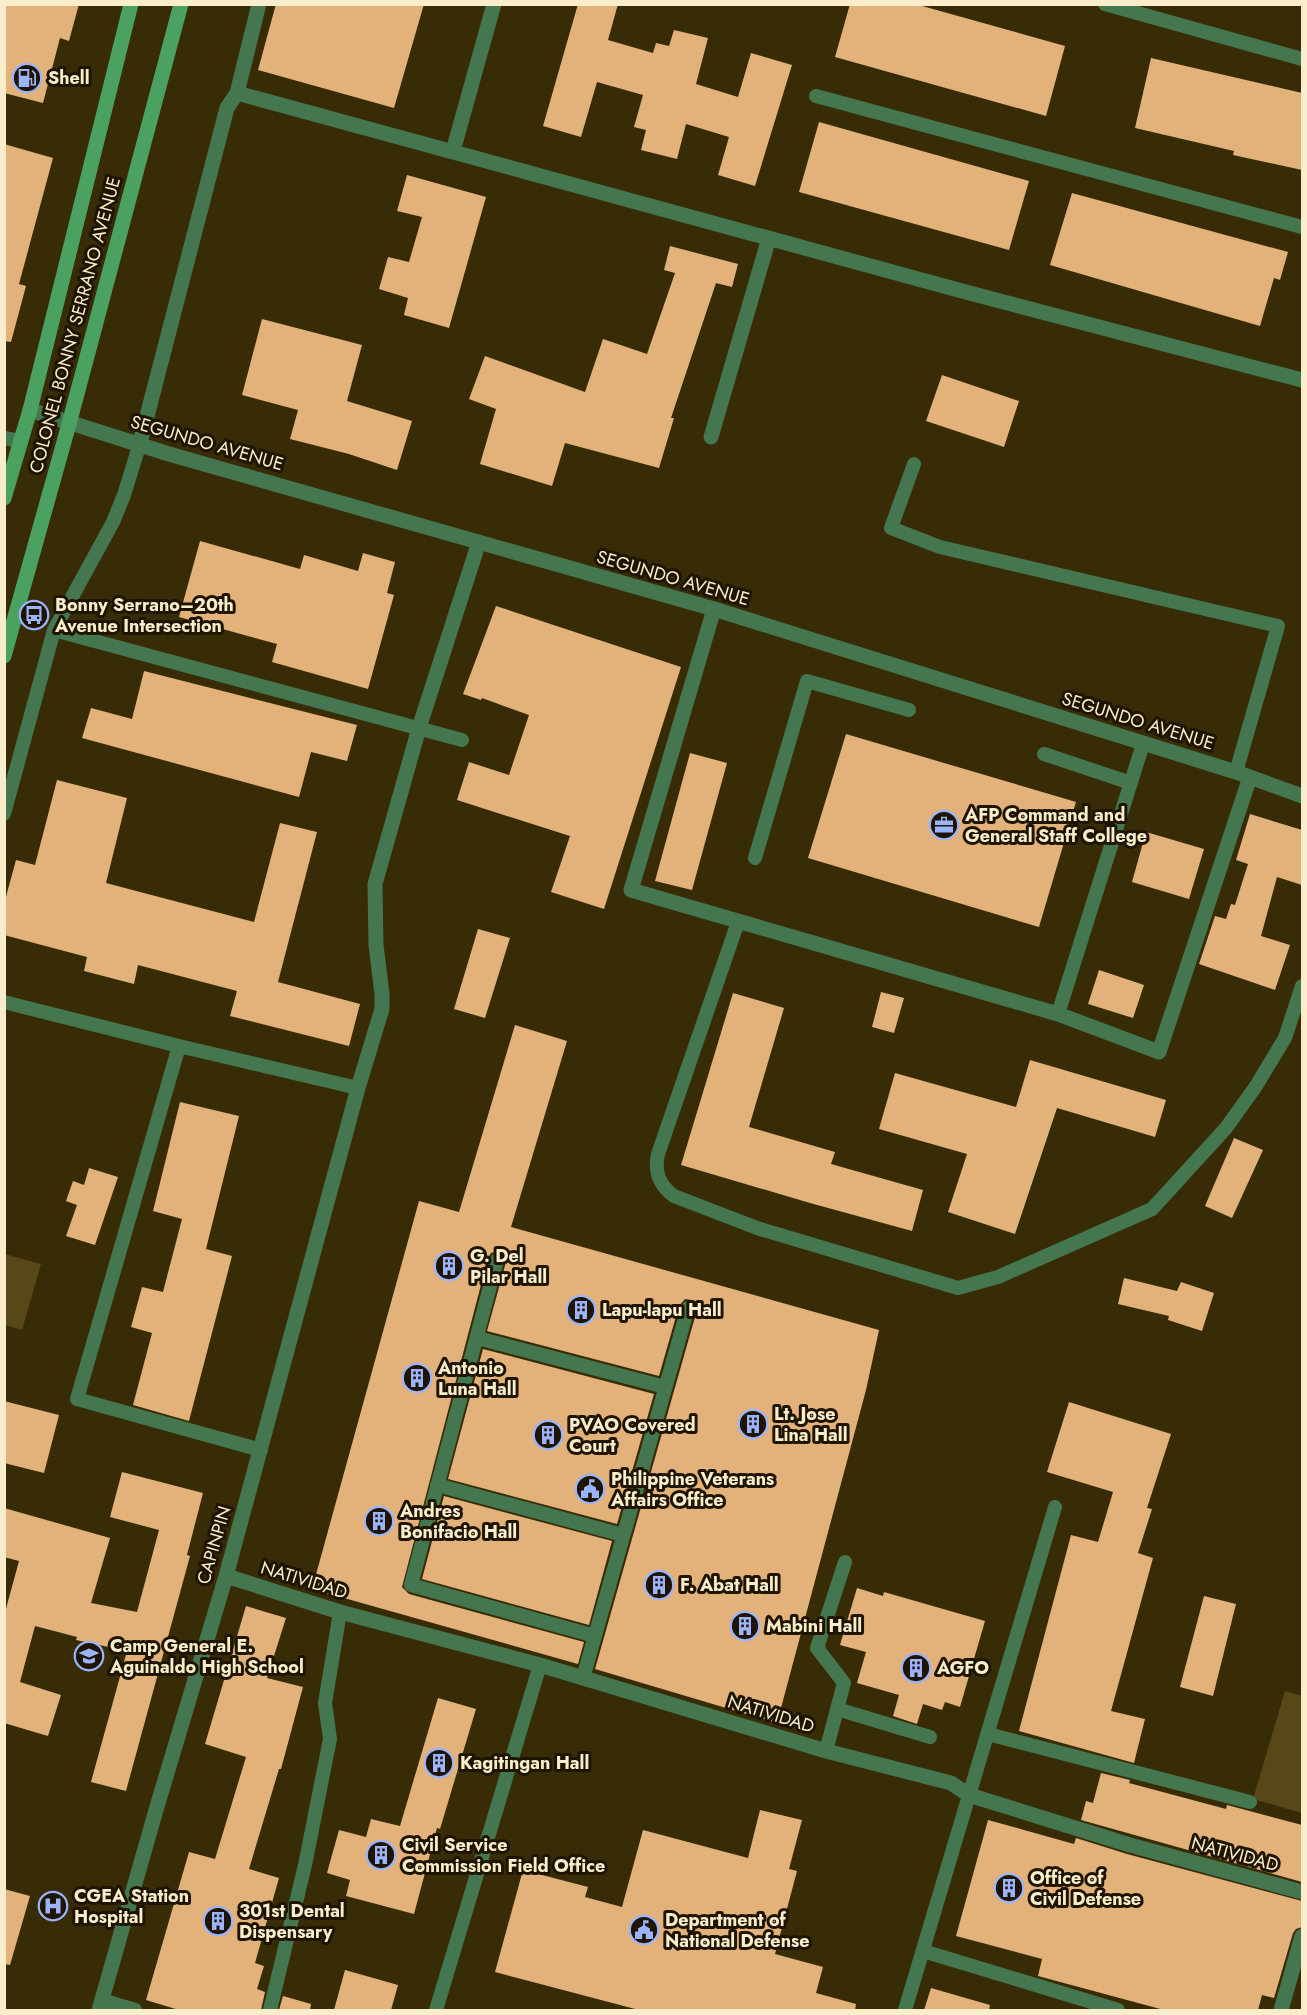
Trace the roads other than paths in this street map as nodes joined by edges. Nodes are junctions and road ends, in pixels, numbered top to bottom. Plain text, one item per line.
1 (131, 4) edge
2 (181, 4) edge
3 (259, 4) edge
4 (494, 4) edge
5 (1105, 4) edge
6 (1302, 59) edge
7 (237, 93) junction
8 (816, 96) dead end
9 (453, 151) junction
10 (1302, 227) edge
11 (769, 238) junction
12 (1302, 380) edge
13 (30, 410) junction
14 (69, 424) junction
15 (711, 437) dead end
16 (4, 438) edge
17 (20, 441) junction
18 (140, 444) junction
19 (915, 464) dead end
20 (4, 498) edge
21 (479, 542) junction
22 (714, 609) junction
23 (54, 630) junction
24 (4, 656) edge
25 (909, 710) dead end
26 (418, 728) junction
27 (462, 740) dead end
28 (1143, 744) junction
29 (1044, 754) dead end
30 (1243, 774) junction
31 (1131, 783) junction
32 (1302, 796) edge
33 (4, 814) edge
34 (755, 858) dead end
35 (738, 922) junction
36 (1302, 986) edge
37 (4, 1002) edge
38 (1058, 1014) junction
39 (179, 1046) junction
40 (358, 1088) junction
41 (497, 1260) dead end
42 (688, 1308) dead end
43 (477, 1338) junction
44 (665, 1387) junction
45 (261, 1450) junction
46 (437, 1485) junction
47 (1055, 1507) dead end
48 (623, 1536) junction
49 (845, 1562) dead end
50 (226, 1576) junction
51 (340, 1612) junction
52 (595, 1636) junction
53 (540, 1665) junction
54 (583, 1678) junction
55 (837, 1709) junction
56 (988, 1734) junction
57 (930, 1737) dead end
58 (826, 1751) junction
59 (969, 1796) junction
60 (1250, 1802) dead end
61 (1302, 1892) edge
62 (1302, 1936) edge
63 (923, 1951) junction
64 (100, 2005) edge
65 (135, 2010) edge
66 (270, 2010) edge
67 (436, 2010) edge
68 (905, 2010) edge
69 (1118, 2010) edge
70 (1281, 2010) edge

1 - 13 main road, COLONEL BONNY SERRANO AVENUE
2 - 14 main road, COLONEL BONNY SERRANO AVENUE
3 - 7 street
4 - 9 street
5 - 6 lane
7 - 9 street
7 - 18 street
8 - 10 lane
9 - 11 street
11 - 12 street
11 - 15 street
13 - 14 street, SEGUNDO AVENUE
13 - 17 main road, COLONEL BONNY SERRANO AVENUE
14 - 18 street, SEGUNDO AVENUE
14 - 24 main road, COLONEL BONNY SERRANO AVENUE
16 - 17 lane
17 - 20 main road, COLONEL BONNY SERRANO AVENUE
18 - 21 street, SEGUNDO AVENUE
18 - 23 lane
19 - 30 lane
21 - 22 street, SEGUNDO AVENUE
21 - 26 street, CAPINPIN
22 - 28 street, SEGUNDO AVENUE
22 - 35 street
23 - 26 lane
23 - 33 lane
25 - 34 lane
26 - 27 lane
26 - 40 street, CAPINPIN
28 - 30 street, SEGUNDO AVENUE
28 - 31 lane
29 - 31 lane
30 - 32 street, SEGUNDO AVENUE
30 - 38 street
31 - 38 lane
35 - 36 lane
35 - 38 street
37 - 39 lane
39 - 40 lane
39 - 45 lane
40 - 45 street, CAPINPIN
41 - 43 lane
42 - 44 lane
43 - 44 lane
43 - 46 lane
44 - 48 lane
45 - 50 street, CAPINPIN
46 - 48 lane
46 - 52 lane
47 - 56 lane
48 - 52 lane
49 - 55 lane
50 - 51 street, NATIVIDAD
50 - 64 street, CAPINPIN
51 - 53 street, NATIVIDAD
51 - 66 lane
52 - 54 lane
53 - 54 street, NATIVIDAD
53 - 67 lane
54 - 58 street, NATIVIDAD
55 - 57 lane
55 - 58 lane
56 - 59 lane
56 - 60 lane
58 - 59 street, NATIVIDAD
59 - 61 street, NATIVIDAD
59 - 63 lane
62 - 70 street
63 - 68 lane
63 - 69 lane
64 - 65 lane

